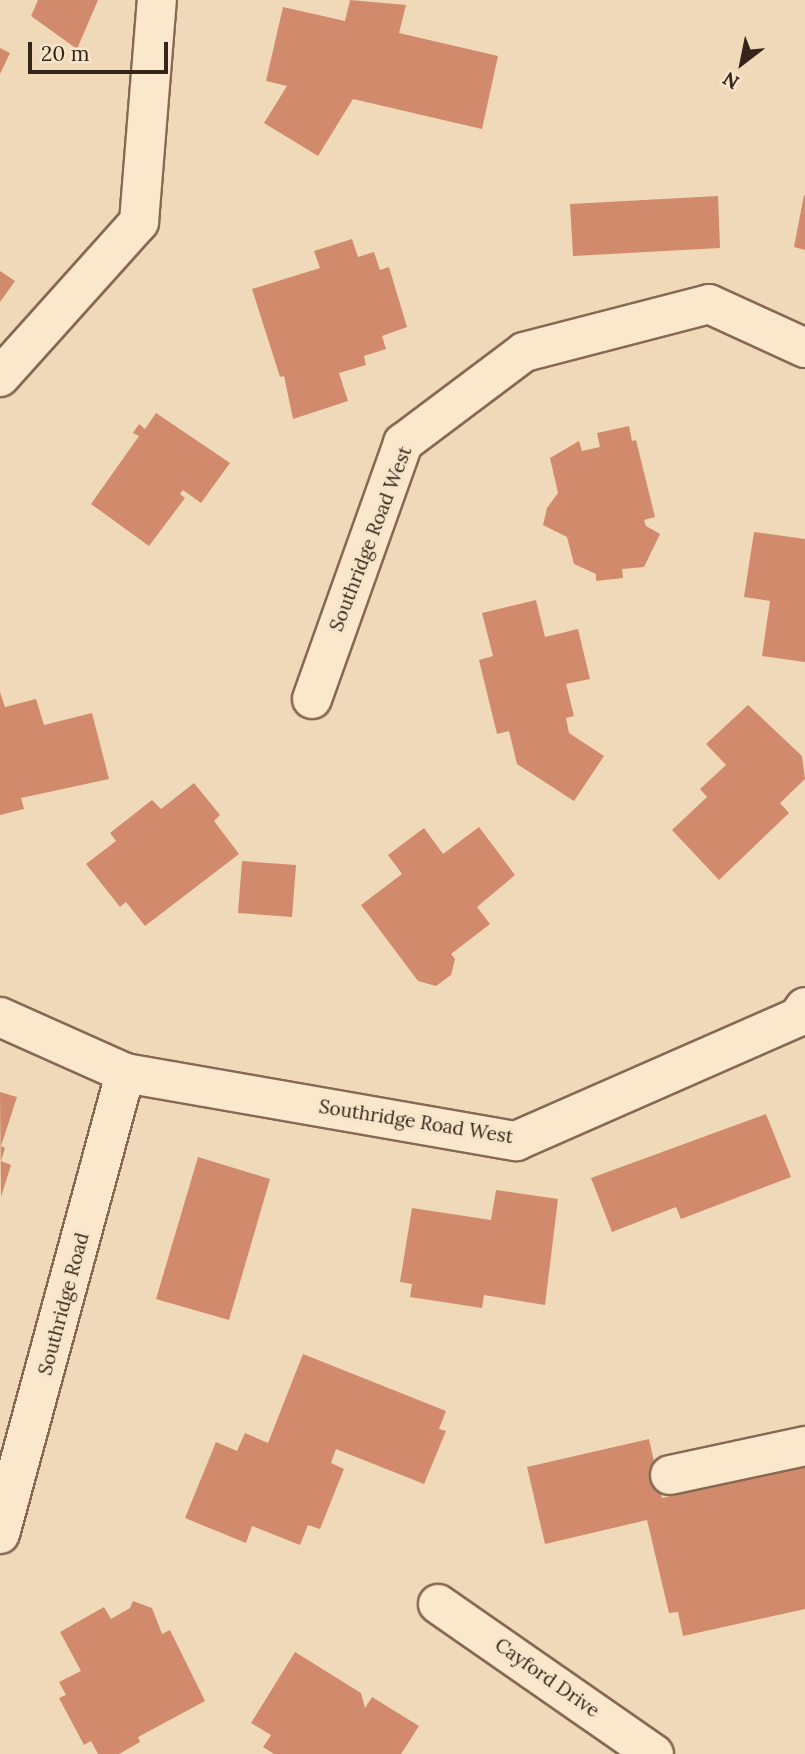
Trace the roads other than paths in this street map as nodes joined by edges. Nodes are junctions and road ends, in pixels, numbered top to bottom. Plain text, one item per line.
1 (158, 0) edge
2 (805, 348) edge
3 (0, 377) edge
4 (312, 699) dead end
5 (805, 1007) edge
6 (0, 1017) edge
7 (125, 1073) junction
8 (805, 1446) edge
9 (9, 1472) edge
10 (670, 1475) dead end
11 (0, 1534) edge
12 (438, 1604) dead end
13 (654, 1754) edge

1 - 3 street
2 - 4 street, Southridge Road West
5 - 7 street, Southridge Road West
6 - 7 street, Southridge Road West
7 - 9 street, Southridge Road
8 - 10 street
9 - 11 street, Southridge Road
12 - 13 street, Cayford Drive

